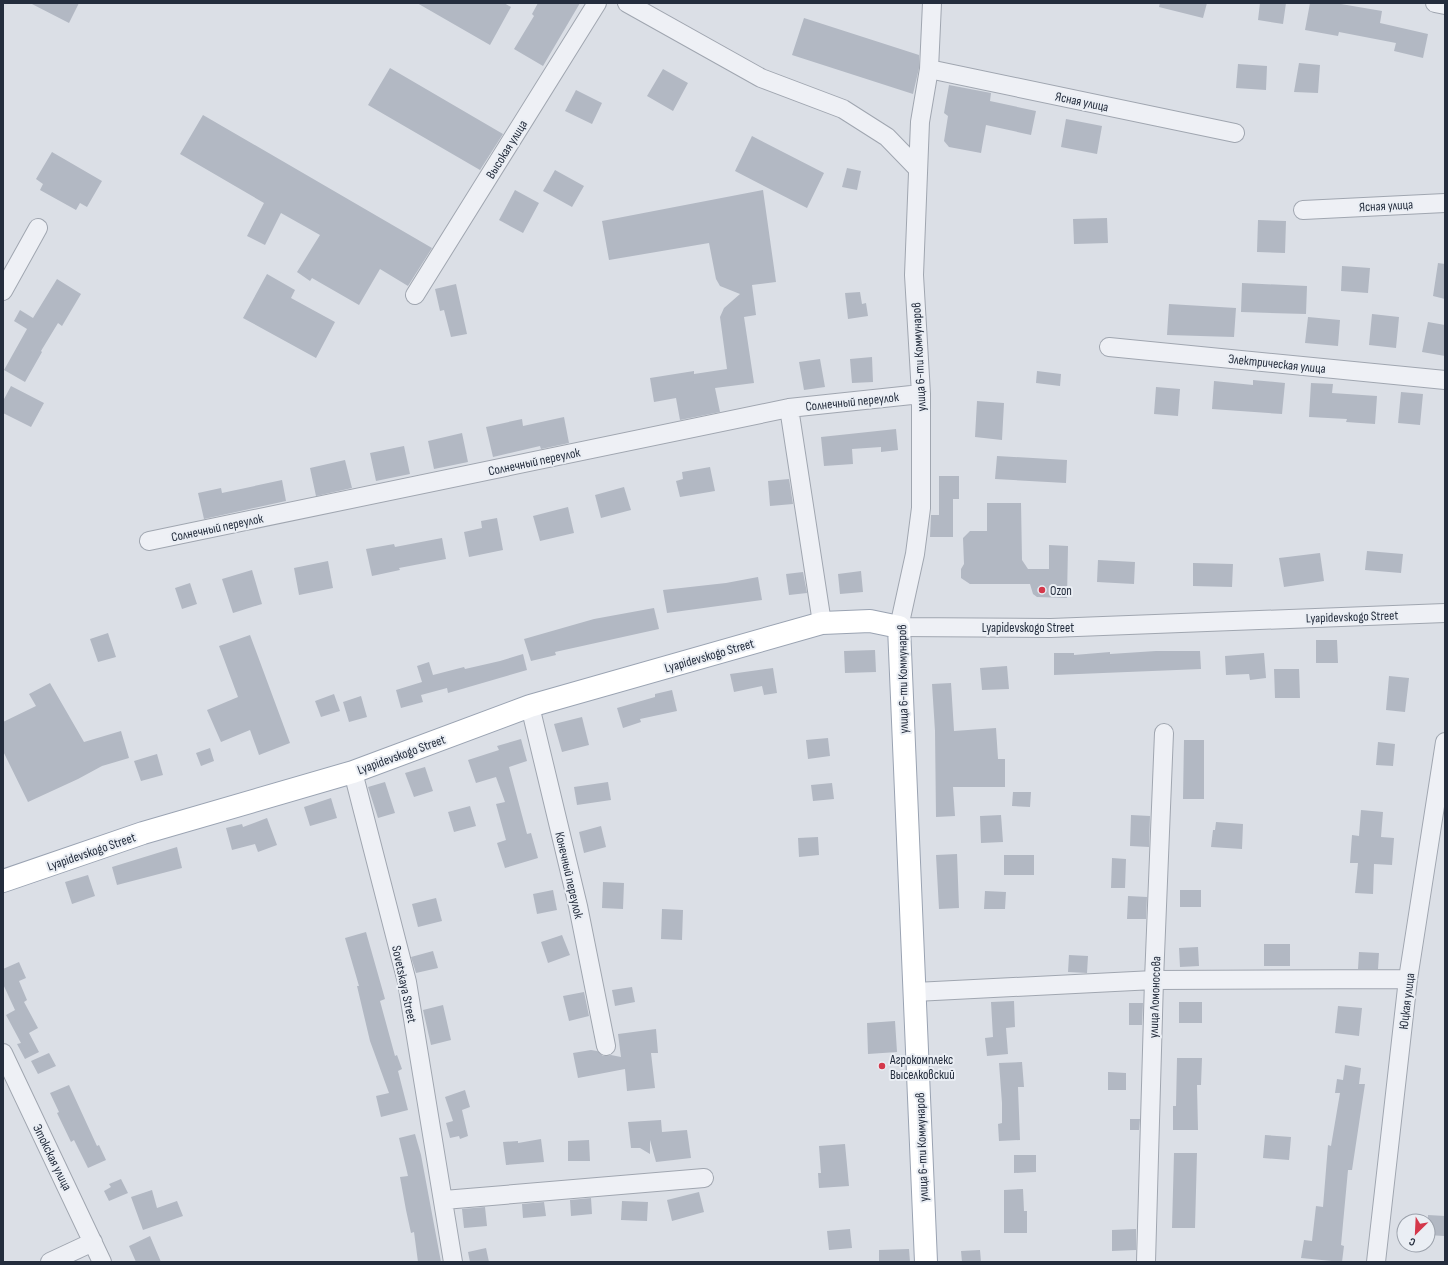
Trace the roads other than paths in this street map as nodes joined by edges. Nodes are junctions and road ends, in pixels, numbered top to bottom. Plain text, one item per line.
1 (597, 3) edge
2 (627, 3) edge
3 (932, 3) edge
4 (1435, 3) edge
5 (1445, 5) edge
6 (930, 69) junction
7 (1235, 133) dead end
8 (918, 169) junction
9 (1445, 203) edge
10 (1303, 210) dead end
11 (38, 228) dead end
12 (3, 291) edge
13 (415, 295) dead end
14 (1110, 347) dead end
15 (1445, 380) edge
16 (921, 394) junction
17 (789, 408) junction
18 (149, 541) dead end
19 (1445, 613) edge
20 (822, 623) junction
21 (899, 627) junction
22 (530, 706) junction
23 (1164, 733) dead end
24 (1445, 742) edge
25 (1443, 760) edge
26 (353, 772) junction
27 (3, 881) edge
28 (1408, 979) junction
29 (1154, 980) junction
30 (915, 992) junction
31 (606, 1046) dead end
32 (3, 1053) edge
33 (704, 1178) dead end
34 (444, 1200) junction
35 (93, 1242) junction
36 (50, 1262) edge
37 (102, 1262) edge
38 (453, 1262) edge
39 (926, 1262) edge
40 (1146, 1262) edge
41 (1376, 1262) edge

1 - 13 street, Высокая улица
2 - 8 street
3 - 6 street, улица 6-ти Коммунаров
4 - 5 street
6 - 7 street, Ясная улица
6 - 8 street, улица 6-ти Коммунаров
8 - 16 street, улица 6-ти Коммунаров
9 - 10 street, Ясная улица
11 - 12 street
14 - 15 street, Электрическая улица
16 - 17 street, Солнечный переулок
16 - 21 street, улица 6-ти Коммунаров
17 - 18 street, Солнечный переулок
17 - 20 street
19 - 21 street, Lyapidevskogo Street
20 - 21 main road, Lyapidevskogo Street
20 - 22 main road, Lyapidevskogo Street
21 - 30 main road, улица 6-ти Коммунаров
22 - 26 main road, Lyapidevskogo Street
22 - 31 street, Конечный переулок
23 - 29 street, улица Ломоносова
24 - 25 street, Юцкая улица
25 - 28 street, Юцкая улица
26 - 27 main road, Lyapidevskogo Street
26 - 34 street, Sovetskaya Street
28 - 29 street
28 - 41 street, Юцкая улица
29 - 30 street
29 - 40 street, улица Ломоносова
30 - 39 main road, улица 6-ти Коммунаров
32 - 35 street, Этокская улица
33 - 34 street
34 - 38 street, Sovetskaya Street
35 - 36 street
35 - 37 street, Этокская улица

